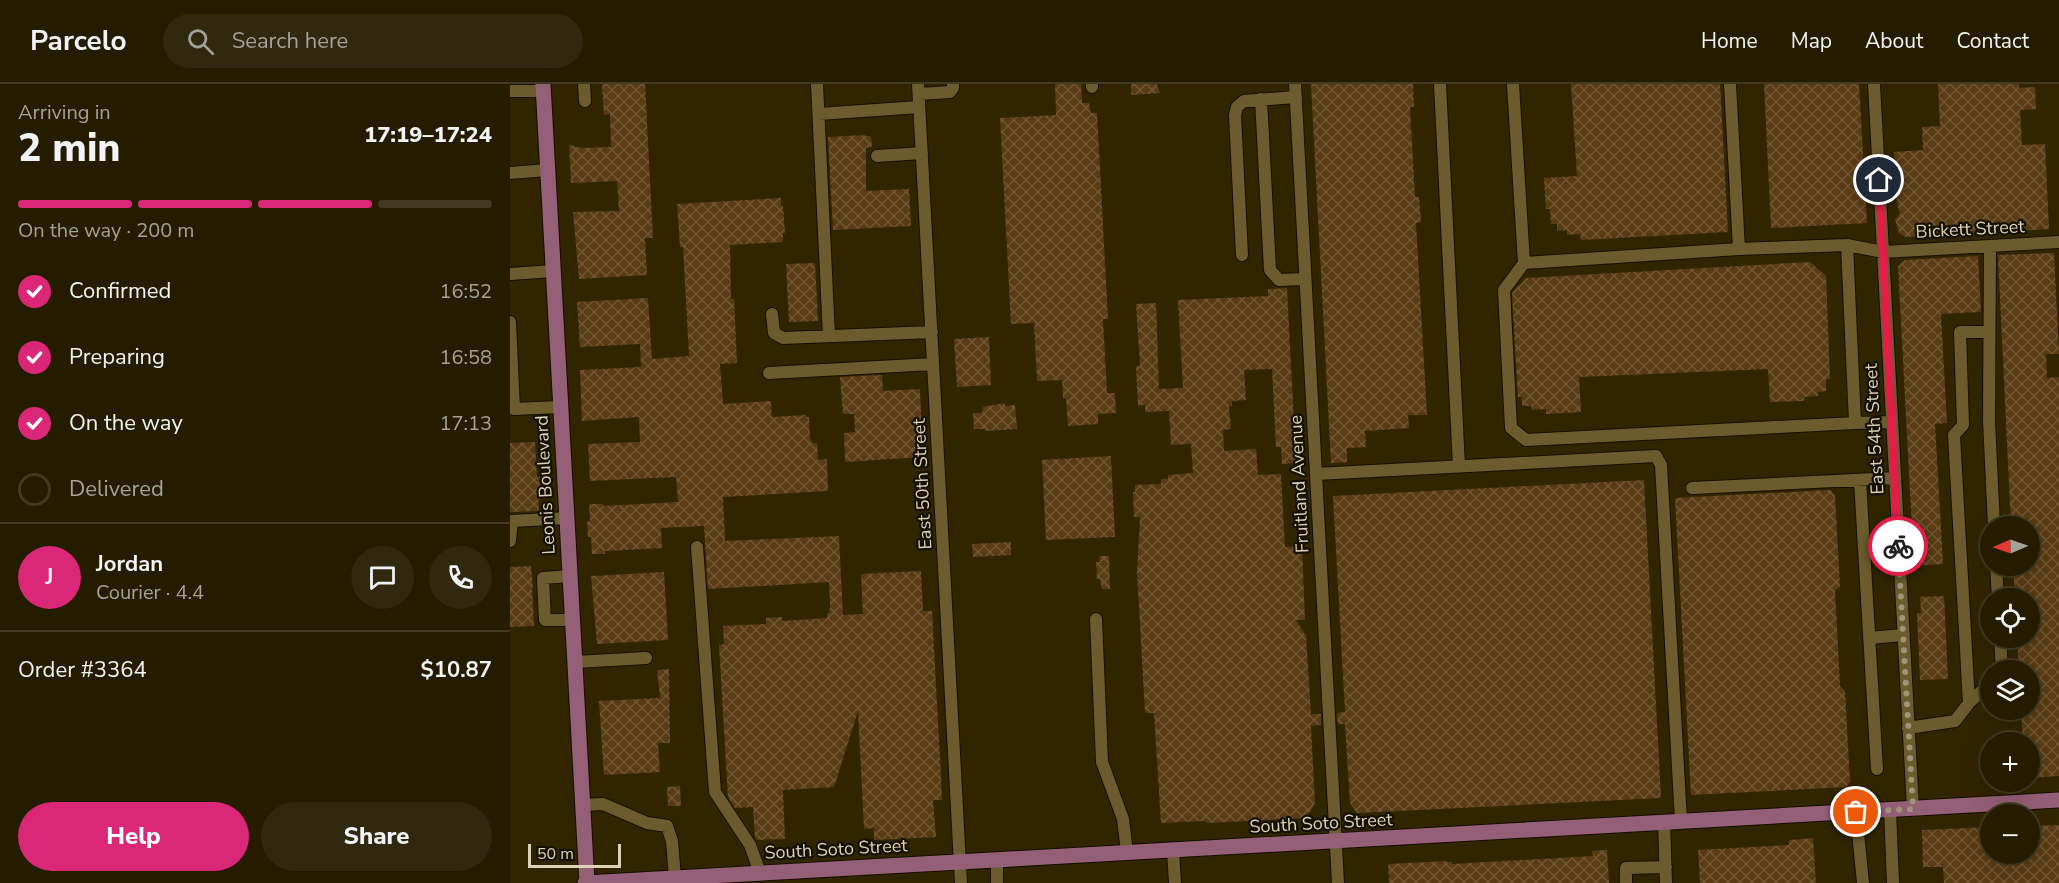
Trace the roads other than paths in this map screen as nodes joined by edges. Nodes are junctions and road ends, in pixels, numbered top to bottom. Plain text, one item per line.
1 (584, 84) edge
2 (817, 84) edge
3 (953, 84) edge
4 (1295, 84) edge
5 (1440, 84) edge
6 (1513, 84) edge
7 (1730, 84) edge
8 (1874, 84) edge
9 (543, 88) edge
10 (918, 89) edge
11 (510, 91) edge
12 (1296, 97) junction
13 (1261, 99) junction
14 (585, 101) dead end
15 (919, 107) junction
16 (819, 114) junction
17 (922, 153) junction
18 (877, 156) dead end
19 (547, 170) junction
20 (510, 173) edge
21 (2059, 242) edge
22 (1847, 245) junction
23 (1989, 246) junction
24 (1739, 249) junction
25 (1883, 252) junction
26 (1242, 255) dead end
27 (1524, 263) junction
28 (553, 271) junction
29 (510, 274) edge
30 (1305, 279) junction
31 (772, 314) dead end
32 (510, 322) edge
33 (932, 332) junction
34 (1989, 332) junction
35 (830, 336) junction
36 (933, 364) junction
37 (769, 373) dead end
38 (560, 407) junction
39 (1892, 422) junction
40 (1855, 423) junction
41 (1459, 466) junction
42 (1316, 474) junction
43 (1895, 478) junction
44 (1860, 480) junction
45 (1692, 489) dead end
46 (1994, 516) edge
47 (567, 518) junction
48 (510, 541) edge
49 (697, 547) dead end
50 (570, 576) junction
51 (1096, 619) dead end
52 (572, 620) junction
53 (1903, 635) junction
54 (1869, 638) junction
55 (646, 658) dead end
56 (574, 662) junction
57 (1980, 693) edge
58 (1969, 703) junction
59 (1908, 728) junction
60 (1877, 770) dead end
61 (2059, 800) edge
62 (582, 805) junction
63 (1913, 809) junction
64 (1890, 810) junction
65 (1856, 812) junction
66 (1681, 820) junction
67 (1664, 822) junction
68 (1336, 842) junction
69 (1173, 850) junction
70 (1127, 852) junction
71 (997, 859) junction
72 (960, 861) junction
73 (1666, 867) junction
74 (760, 873) junction
75 (675, 878) junction
76 (586, 883) edge
77 (961, 883) edge
78 (997, 883) edge
79 (1175, 883) edge
80 (1338, 883) edge
81 (1626, 883) edge
82 (1666, 883) edge
83 (1863, 883) edge
84 (1893, 883) edge

1 - 14 street
2 - 16 street
3 - 10 street
4 - 12 street, Fruitland Avenue
5 - 41 street
6 - 27 street
7 - 24 street
8 - 25 street, East 54th Street
9 - 11 street
9 - 19 main road, Leonis Boulevard
10 - 15 street, East 50th Street
12 - 13 street
12 - 30 street, Fruitland Avenue
13 - 26 street
13 - 30 street
15 - 16 street
15 - 17 street, East 50th Street
16 - 35 street
17 - 18 street
17 - 33 street, East 50th Street
19 - 20 street
19 - 28 main road, Leonis Boulevard
21 - 23 street, Bickett Street
22 - 24 street, Bickett Street
22 - 25 street, Bickett Street
22 - 40 street
23 - 25 street, Bickett Street
23 - 34 street
24 - 27 street, Bickett Street
25 - 39 street, East 54th Street
27 - 40 street
28 - 29 street
28 - 38 main road, Leonis Boulevard
30 - 42 street, Fruitland Avenue
31 - 35 street
32 - 38 street
33 - 35 street
33 - 36 street, East 50th Street
34 - 46 street
34 - 58 street
36 - 37 street
36 - 72 street, East 50th Street
38 - 47 main road, Leonis Boulevard
39 - 40 street
39 - 43 street, East 54th Street
41 - 42 street
41 - 66 street
42 - 68 street, Fruitland Avenue
43 - 44 street
43 - 53 street, East 54th Street
44 - 45 street
44 - 54 street
47 - 48 street
47 - 50 main road, Leonis Boulevard
49 - 74 street
50 - 52 main road, Leonis Boulevard
50 - 52 street
51 - 70 street
52 - 56 main road, Leonis Boulevard
53 - 54 street
53 - 59 street, East 54th Street
54 - 60 street
55 - 56 street
56 - 62 main road, Leonis Boulevard
57 - 58 street
58 - 59 street
59 - 63 street, East 54th Street
61 - 63 main road, South Soto Street
62 - 75 street
62 - 76 main road, Leonis Boulevard
63 - 64 main road, South Soto Street
64 - 65 main road, South Soto Street
64 - 84 street
65 - 66 main road, South Soto Street
65 - 83 street
66 - 67 main road, South Soto Street
67 - 68 main road, South Soto Street
67 - 73 street
68 - 69 main road, South Soto Street
68 - 80 street, Fruitland Avenue
69 - 70 main road, South Soto Street
69 - 79 street
70 - 71 main road, South Soto Street
71 - 72 main road, South Soto Street
71 - 78 street
72 - 74 main road, South Soto Street
72 - 77 street, East 50th Street
73 - 81 street
73 - 82 street
74 - 75 main road, South Soto Street
75 - 76 main road, South Soto Street

